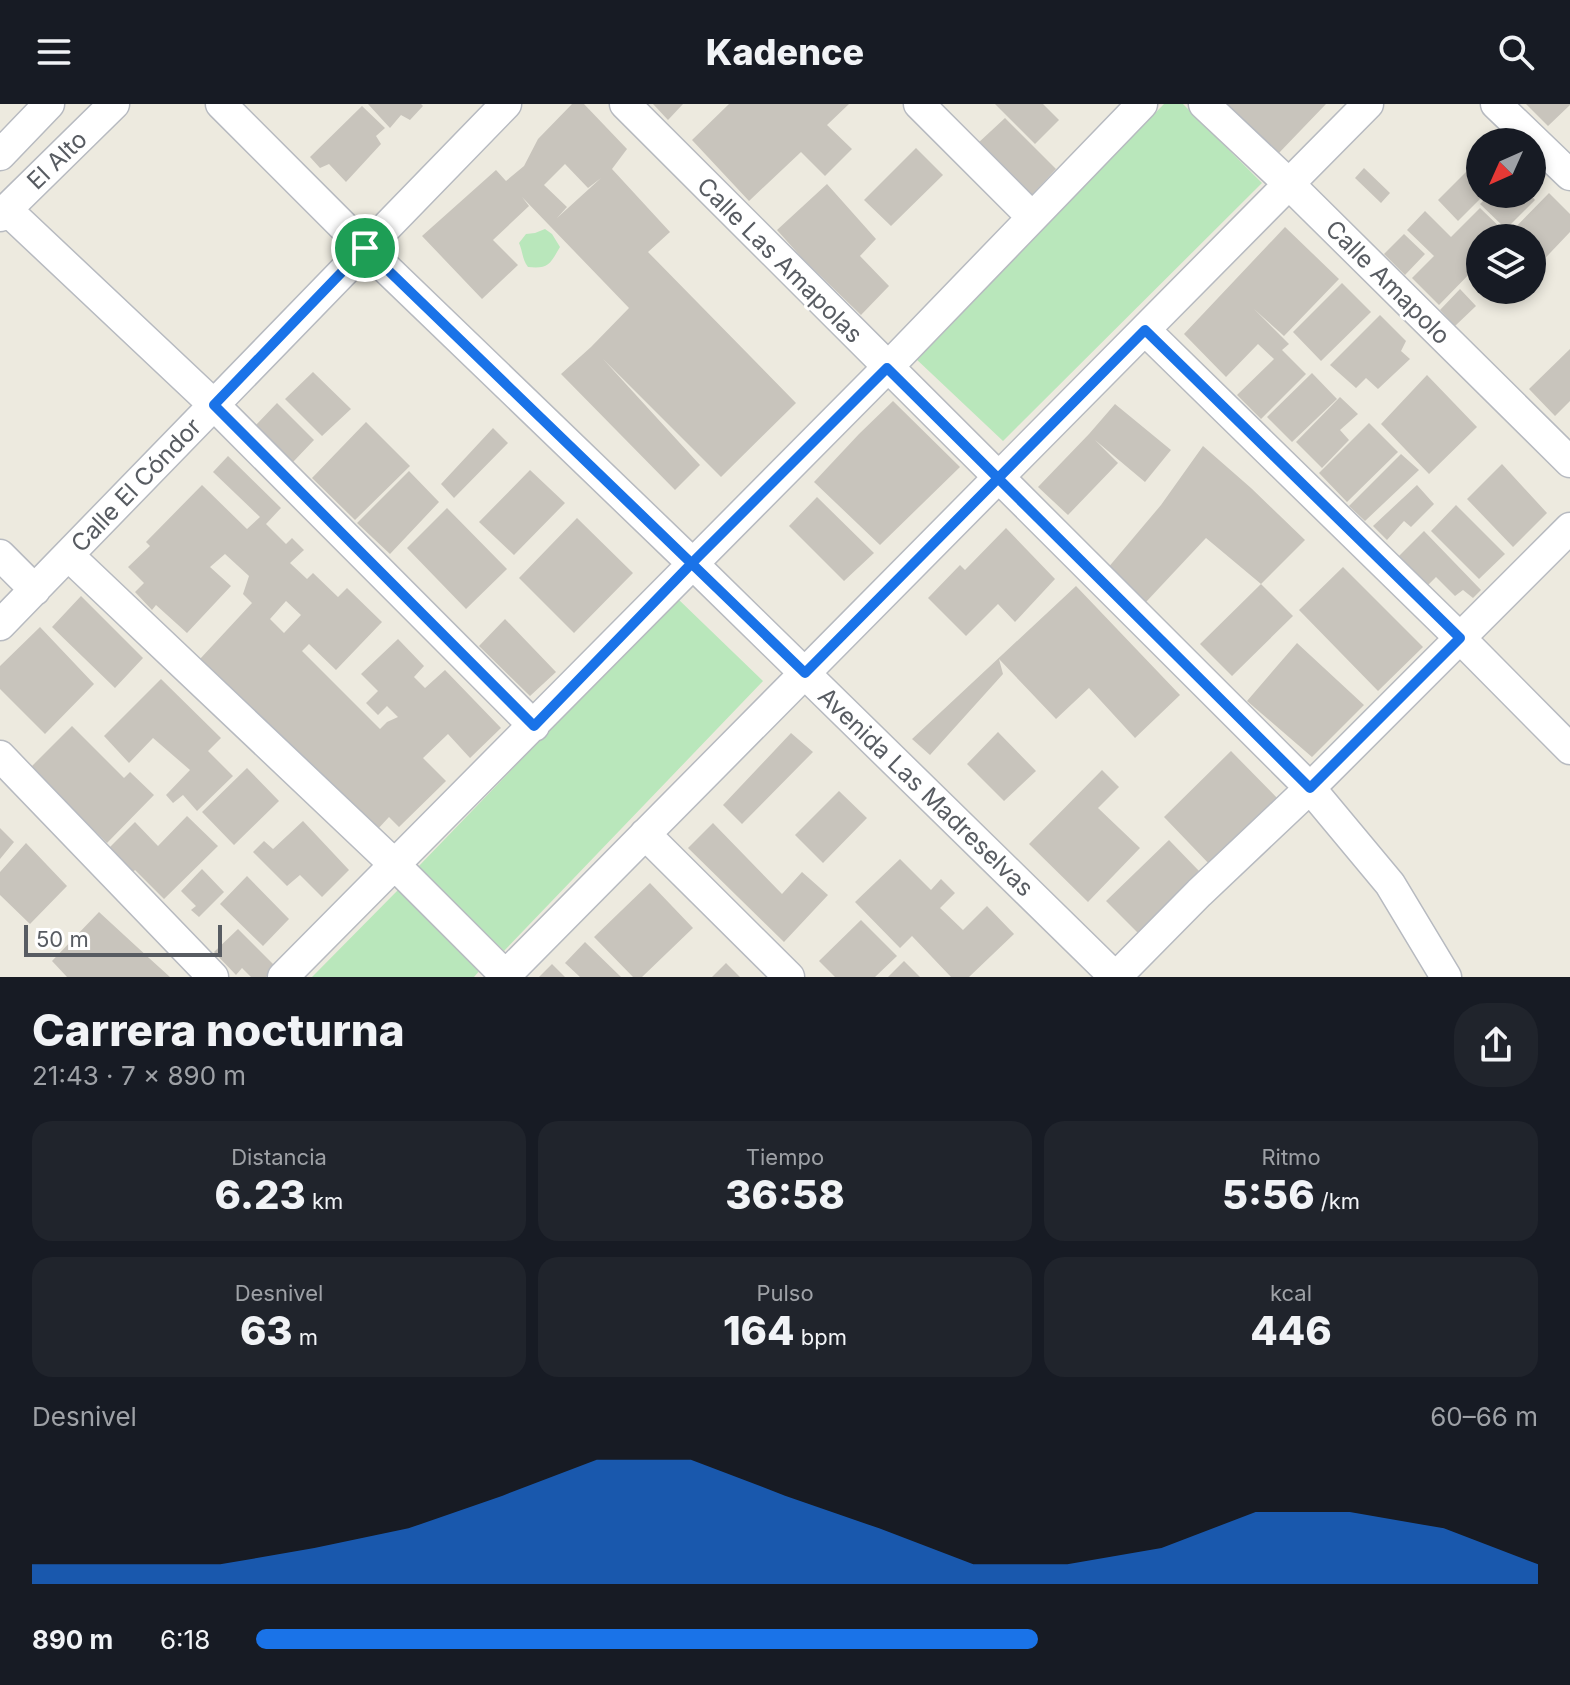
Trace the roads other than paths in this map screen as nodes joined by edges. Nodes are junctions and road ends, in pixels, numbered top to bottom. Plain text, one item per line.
1 (49, 104) edge
2 (114, 104) edge
3 (221, 104) edge
4 (506, 104) edge
5 (625, 104) edge
6 (919, 104) edge
7 (1142, 104) edge
8 (1204, 104) edge
9 (1368, 104) edge
10 (1496, 104) edge
11 (0, 155) edge
12 (1570, 175) edge
13 (1289, 184) junction
14 (3, 213) edge
15 (1032, 217) junction
16 (365, 248) junction
17 (1145, 330) junction
18 (887, 368) junction
19 (214, 405) junction
20 (1570, 462) edge
21 (998, 478) junction
22 (1570, 528) edge
23 (0, 555) edge
24 (68, 555) junction
25 (692, 563) junction
26 (35, 590) junction
27 (0, 625) edge
28 (1460, 638) junction
29 (805, 673) junction
30 (534, 726) junction
31 (1570, 749) edge
32 (0, 756) edge
33 (1310, 788) junction
34 (645, 834) junction
35 (394, 864) junction
36 (213, 977) edge
37 (283, 977) edge
38 (505, 977) edge
39 (789, 977) edge
40 (1116, 977) edge
41 (1446, 977) edge

1 - 11 street, El Alto
2 - 14 street, El Alto
3 - 16 street, Avenida Las Madreselvas
4 - 16 street, Calle El Cóndor
5 - 18 street, Calle Las Amapolas
6 - 15 street
7 - 15 street
8 - 13 street, Calle Amapolo
9 - 13 street
10 - 12 street
13 - 17 street
13 - 20 street, Calle Amapolo
14 - 19 street
15 - 18 street
16 - 19 street, Calle El Cóndor
16 - 25 street, Avenida Las Madreselvas
17 - 21 street
17 - 28 street
18 - 21 street, Calle Las Amapolas
18 - 25 street
19 - 24 street, Calle El Cóndor
19 - 30 street
21 - 29 street
21 - 33 street, Calle Las Amapolas
22 - 28 street
23 - 26 street
24 - 26 street, Calle El Cóndor
24 - 35 street
25 - 29 street, Avenida Las Madreselvas
25 - 30 street
26 - 27 street, Calle El Cóndor
28 - 31 street
28 - 33 street
29 - 34 street
29 - 40 street, Avenida Las Madreselvas
30 - 35 street
32 - 36 street
33 - 40 street
33 - 41 street, Calle Las Amapolas
34 - 38 street
34 - 39 street
35 - 37 street
35 - 38 street

